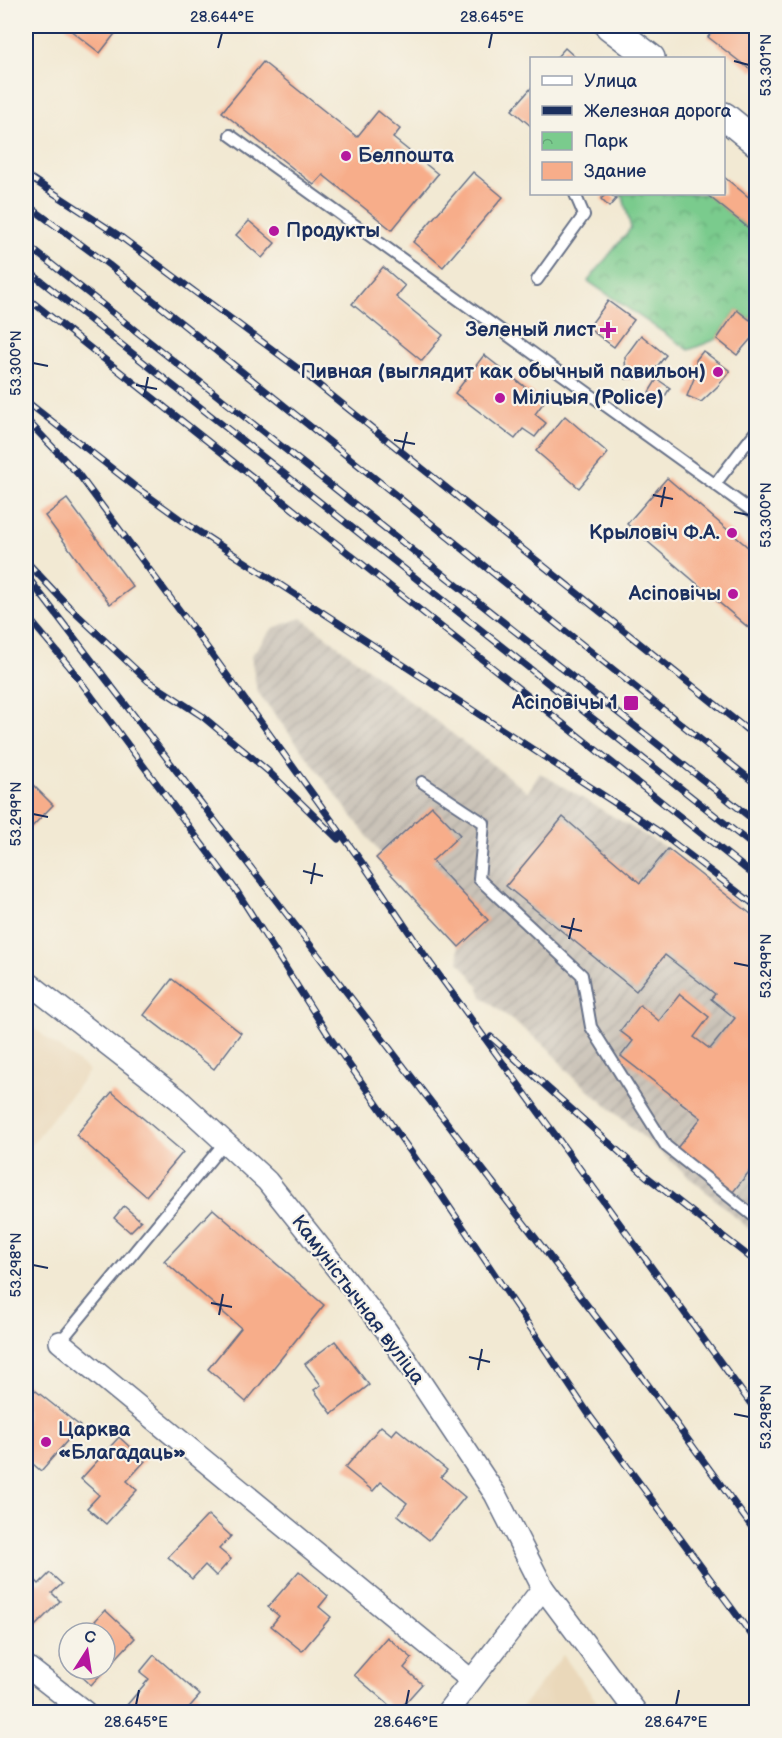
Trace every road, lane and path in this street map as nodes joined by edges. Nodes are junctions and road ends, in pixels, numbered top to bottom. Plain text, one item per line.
1 (609, 26) edge
2 (650, 57) edge
3 (725, 118) edge
4 (230, 135) dead end
5 (756, 142) edge
6 (575, 195) edge
7 (537, 280) dead end
8 (756, 431) edge
9 (716, 483) junction
10 (756, 514) edge
11 (422, 782) dead end
12 (26, 981) edge
13 (225, 1142) junction
14 (756, 1218) edge
15 (60, 1342) joint
16 (543, 1588) junction
17 (26, 1665) edge
18 (471, 1680) junction
19 (85, 1713) edge
20 (447, 1713) edge
21 (636, 1713) edge

1 - 2 street
3 - 5 street
4 - 9 lane
6 - 7 lane
8 - 9 lane
9 - 10 lane
11 - 14 lane
12 - 13 street, Камуністычная вуліца
13 - 15 lane
13 - 16 street, Камуністычная вуліца
15 - 18 street
16 - 18 street
16 - 21 street, Камуністычная вуліца
17 - 19 street
18 - 20 street

